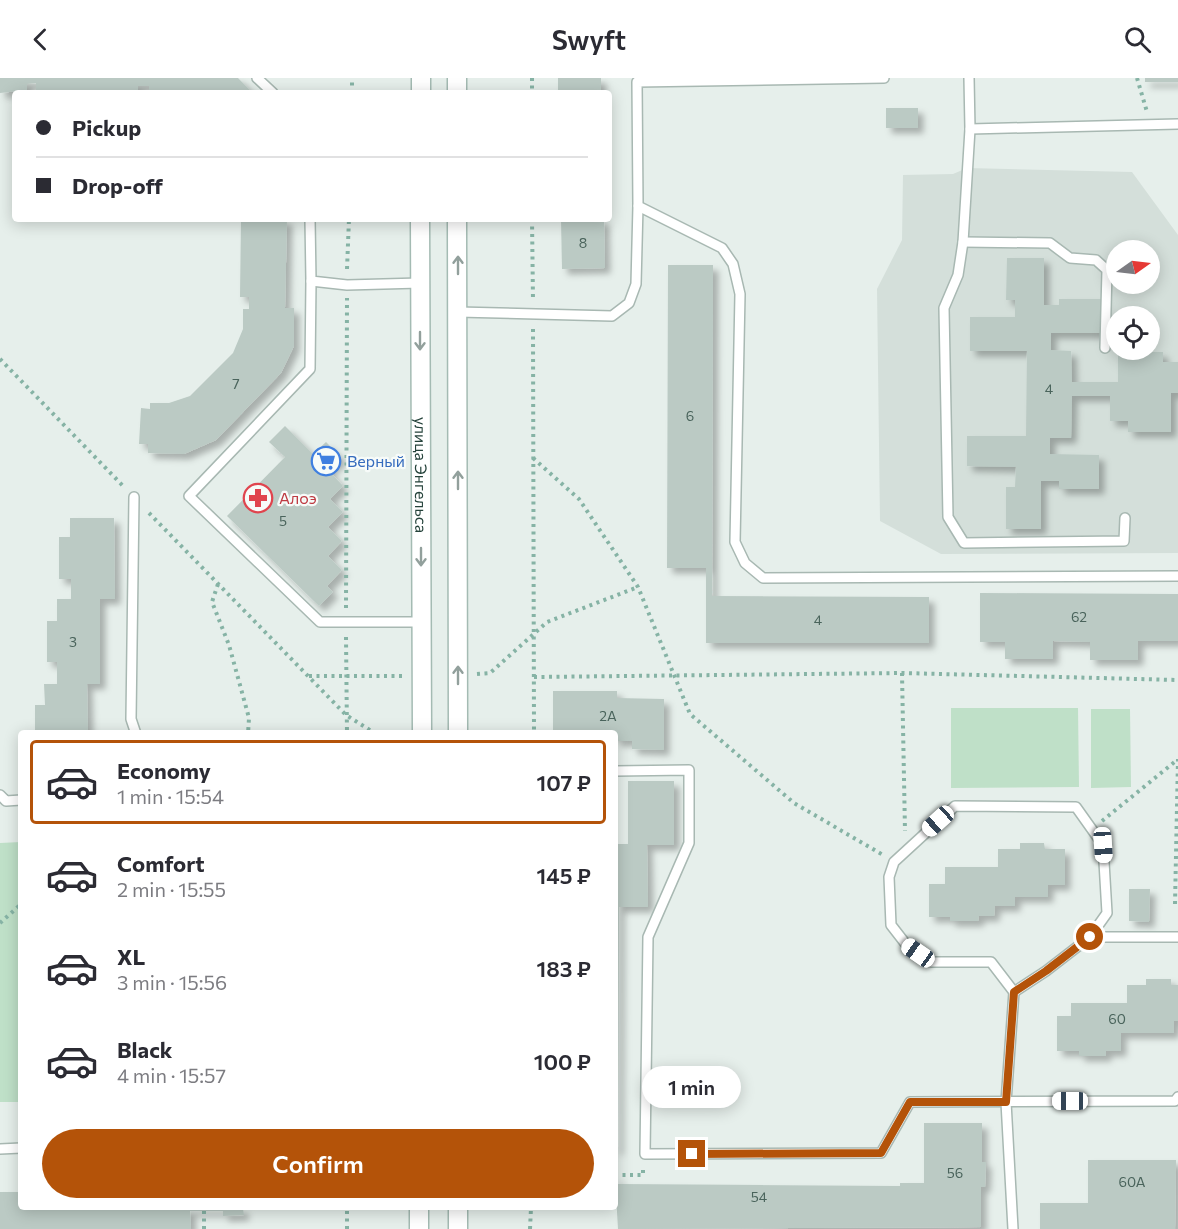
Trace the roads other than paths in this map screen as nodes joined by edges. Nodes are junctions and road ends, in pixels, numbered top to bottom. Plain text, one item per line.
1 (257, 78) edge
2 (884, 78) edge
3 (969, 78) edge
4 (270, 90) edge
5 (1178, 124) edge
6 (970, 129) junction
7 (638, 206) junction
8 (310, 222) edge
9 (420, 222) edge
10 (458, 222) edge
11 (963, 242) junction
12 (311, 280) junction
13 (420, 283) junction
14 (458, 312) junction
15 (1104, 348) dead end
16 (134, 497) road end
17 (1125, 518) dead end
18 (1178, 576) edge
19 (422, 622) junction
20 (135, 730) edge
21 (422, 730) edge
22 (458, 730) edge
23 (618, 771) edge
24 (0, 795) edge
25 (18, 800) edge
26 (1090, 937) junction
27 (1178, 937) edge
28 (1014, 992) junction
29 (1178, 1097) edge
30 (1006, 1102) junction
31 (18, 1148) edge
32 (0, 1149) edge
33 (419, 1210) edge
34 (458, 1210) edge
35 (419, 1229) edge
36 (458, 1229) edge
37 (1013, 1229) edge

1 - 4 lane
2 - 7 lane
3 - 6 lane
5 - 6 lane
6 - 11 lane
7 - 14 lane
7 - 18 lane
8 - 12 lane
9 - 13 main road, улица Энгельса
14 -> 10 main road
11 - 15 lane
11 - 17 lane
12 - 13 lane
12 - 19 lane
13 -> 19 main road, улица Энгельса
22 -> 14 main road
16 - 20 lane
19 - 21 main road, улица Энгельса
23 - 30 lane
24 - 25 lane
26 - 27 lane
26 - 28 lane
26 - 28 lane
28 - 30 lane
29 - 30 lane
30 - 37 lane
31 - 32 lane
33 - 35 main road
34 - 36 main road

